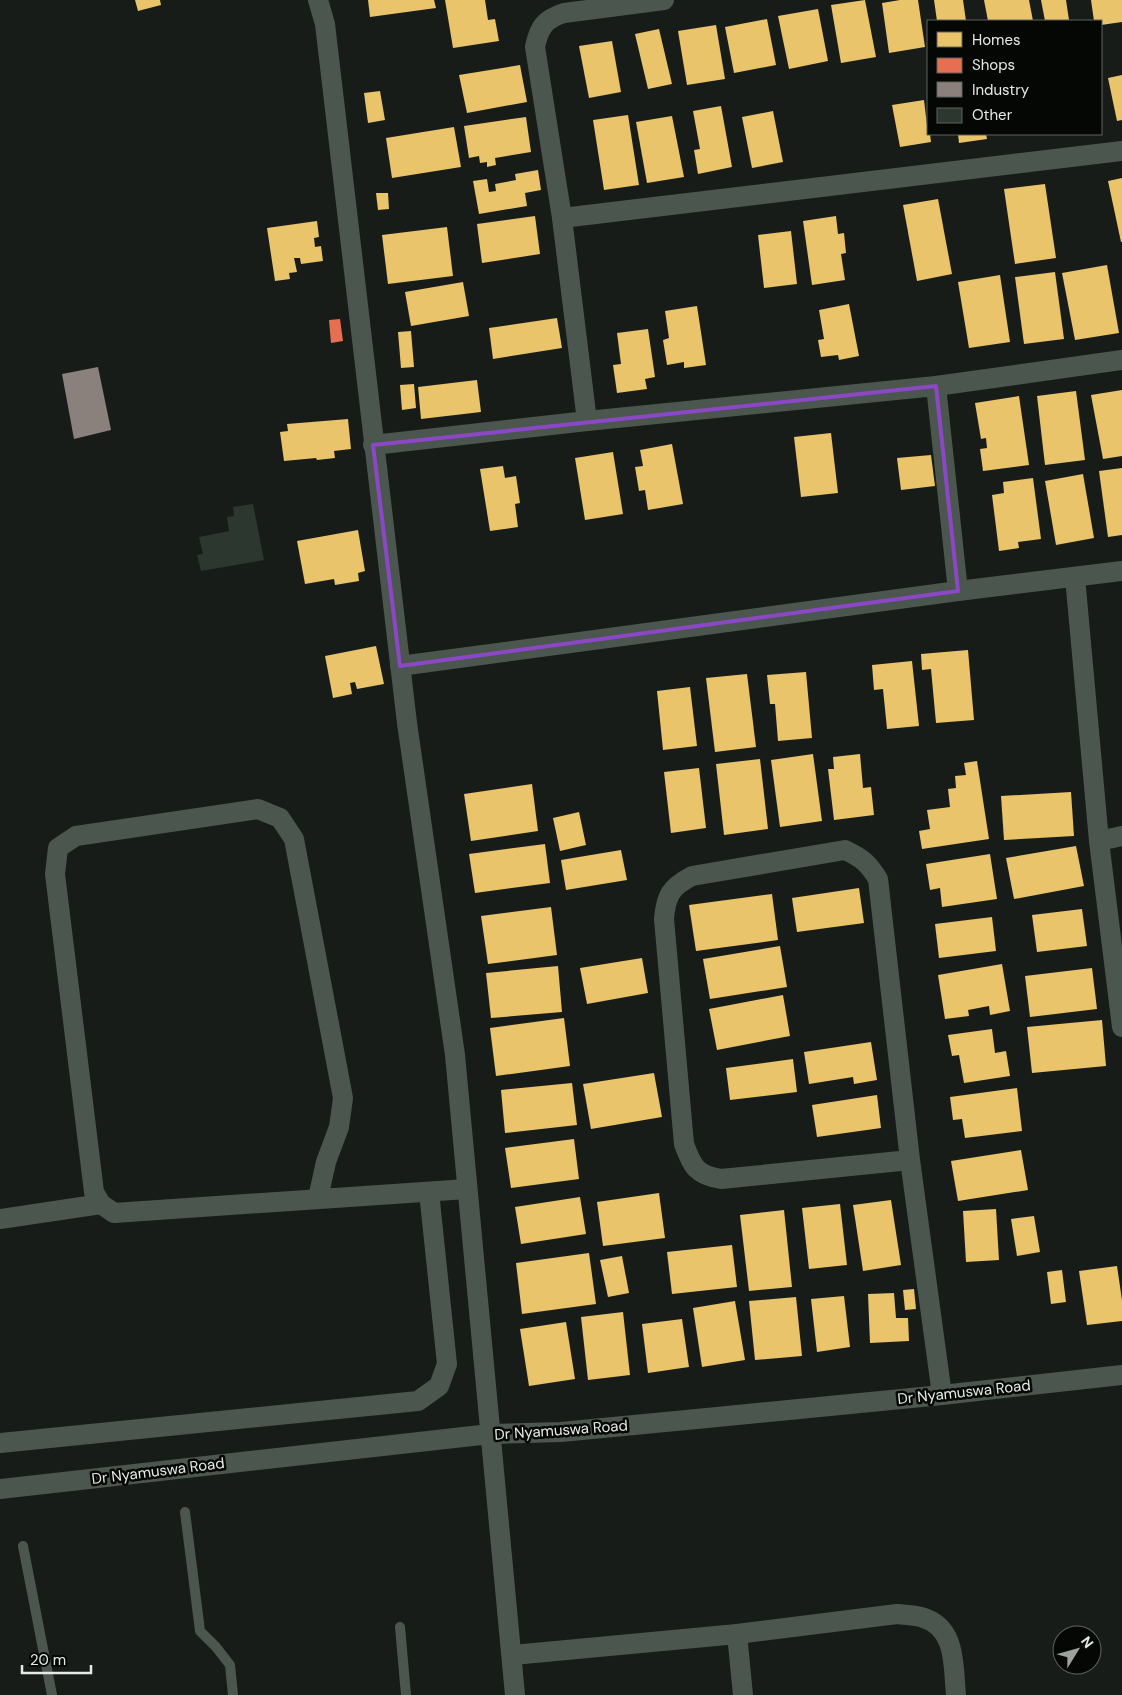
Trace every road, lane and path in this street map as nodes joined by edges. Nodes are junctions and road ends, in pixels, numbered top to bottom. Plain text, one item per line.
1 (318, 0) edge
2 (664, 0) edge
3 (1122, 151) edge
4 (562, 218) junction
5 (1122, 360) edge
6 (936, 386) junction
7 (587, 421) junction
8 (373, 445) junction
9 (1122, 571) edge
10 (1074, 577) junction
11 (958, 591) junction
12 (400, 666) junction
13 (1122, 836) edge
14 (1100, 840) junction
15 (1122, 1027) edge
16 (910, 1160) junction
17 (468, 1189) junction
18 (429, 1192) junction
19 (318, 1198) junction
20 (101, 1204) junction
21 (0, 1218) edge
22 (1122, 1375) edge
23 (942, 1395) junction
24 (490, 1434) junction
25 (0, 1444) edge
26 (0, 1489) edge
27 (185, 1512) dead end
28 (23, 1546) dead end
29 (400, 1628) dead end
30 (737, 1634) junction
31 (512, 1656) junction
32 (52, 1695) edge
33 (233, 1695) edge
34 (406, 1695) edge
35 (516, 1695) edge
36 (743, 1695) edge
37 (956, 1695) edge

1 - 8 street
2 - 4 street
3 - 4 street
4 - 7 street
5 - 6 street
6 - 7 street
6 - 11 street
7 - 8 street
8 - 12 street
9 - 10 street
10 - 11 street
10 - 14 street
11 - 12 street
12 - 17 street
13 - 14 street
14 - 15 street
16 - 16 street
16 - 23 street
17 - 18 street
17 - 24 street
18 - 19 street
18 - 25 street
19 - 20 street
19 - 20 street
20 - 21 street
22 - 23 street, Dr Nyamuswa Road
23 - 24 street, Dr Nyamuswa Road
24 - 26 street, Dr Nyamuswa Road
24 - 31 street
27 - 33 lane
28 - 32 lane
29 - 34 lane
30 - 31 street
30 - 36 street
30 - 37 street
31 - 35 street

